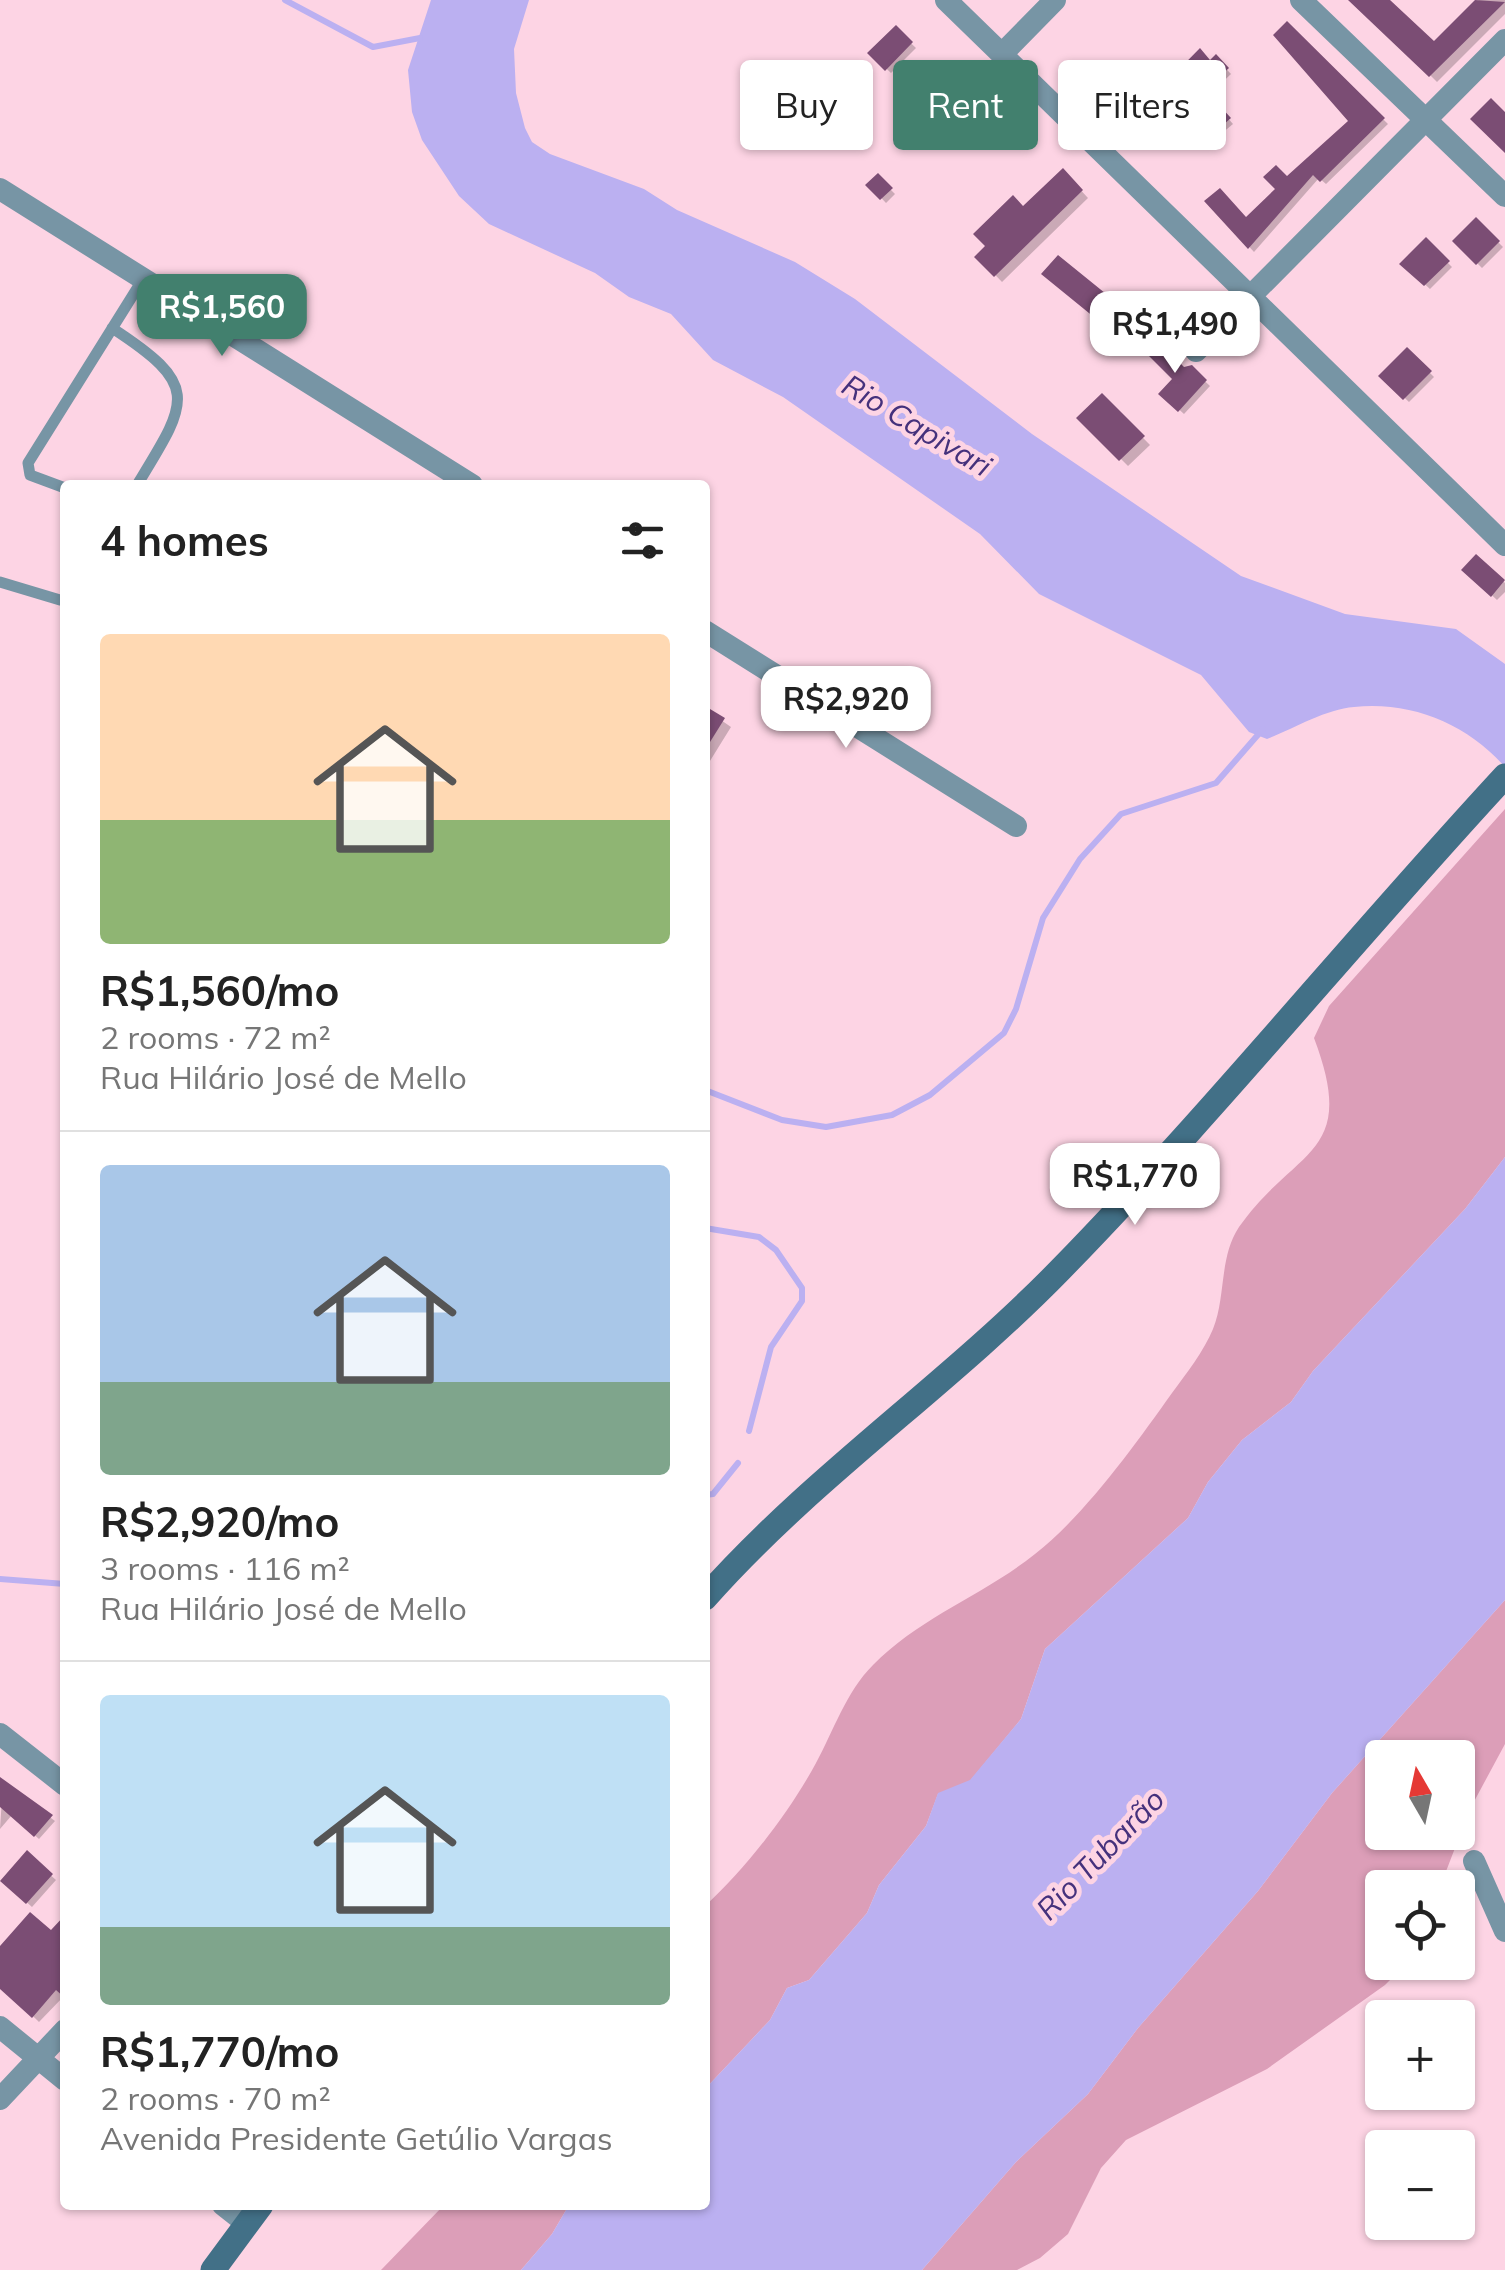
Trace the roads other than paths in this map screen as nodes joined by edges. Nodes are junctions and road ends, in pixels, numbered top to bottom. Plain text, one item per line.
1 (946, 0) edge
2 (1055, 0) edge
3 (1300, 0) edge
4 (1505, 40) edge
5 (1002, 54) junction
6 (1426, 120) junction
7 (0, 189) edge
8 (1505, 196) edge
9 (143, 279) junction
10 (1250, 296) junction
11 (112, 328) junction
12 (1196, 351) dead end
13 (140, 480) edge
14 (464, 480) edge
15 (60, 486) edge
16 (1505, 545) edge
17 (0, 582) edge
18 (60, 600) dead end
19 (710, 634) edge
20 (1498, 783) edge
21 (1016, 826) dead end
22 (710, 1593) edge
23 (0, 1734) edge
24 (60, 1781) edge
25 (1474, 1861) dead end
26 (1505, 1931) edge
27 (0, 2027) edge
28 (60, 2035) edge
29 (38, 2058) junction
30 (60, 2076) edge
31 (0, 2099) edge
32 (254, 2214) edge
33 (213, 2270) edge

1 - 5 street
2 - 5 street
3 - 6 street
4 - 6 street
5 - 10 street
6 - 8 street
6 - 10 street
7 - 9 street
9 - 11 lane
9 - 14 street
10 - 12 street
10 - 16 street
11 - 13 lane
11 - 15 lane
17 - 18 lane
19 - 21 street
20 - 22 main road
23 - 24 street
25 - 26 street
27 - 29 street
28 - 29 street
29 - 30 street
29 - 31 street
32 - 33 main road

